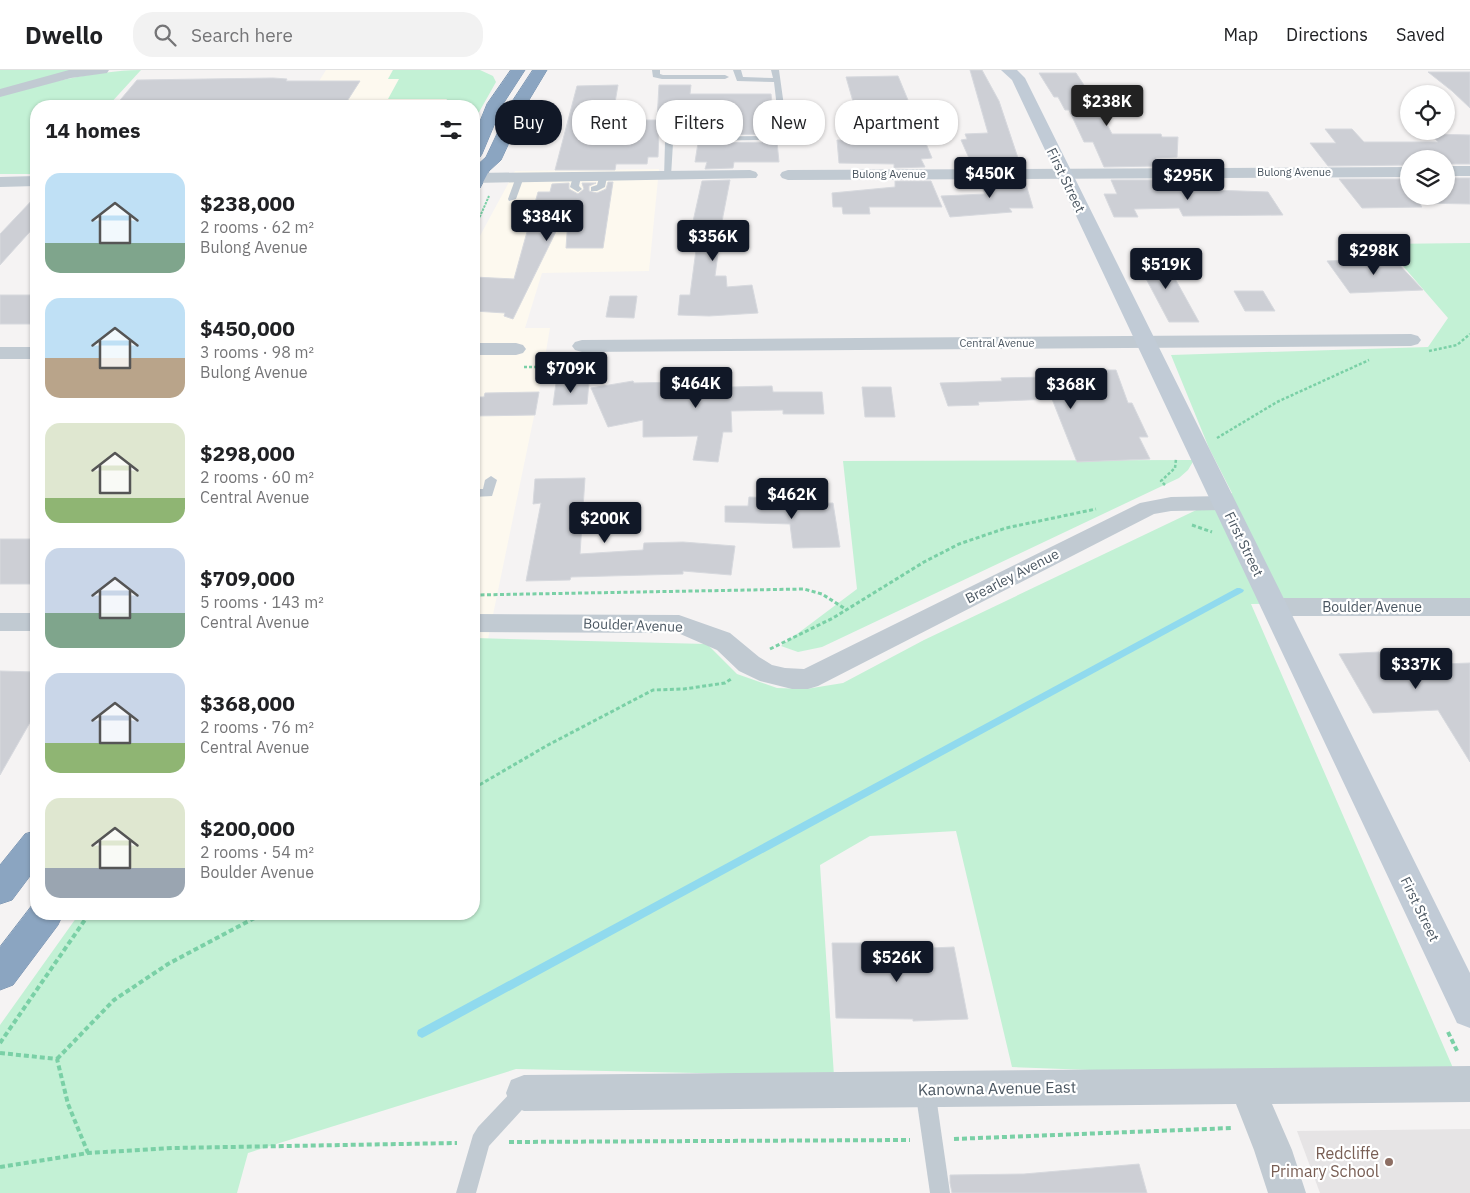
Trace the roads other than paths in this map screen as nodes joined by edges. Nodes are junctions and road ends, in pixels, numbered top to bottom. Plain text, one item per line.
1 (102, 70) edge
2 (518, 70) edge
3 (540, 70) edge
4 (656, 70) edge
5 (738, 70) edge
6 (775, 70) edge
7 (1015, 73) edge
8 (725, 77) dead end
9 (777, 80) junction
10 (0, 93) edge
11 (480, 156) edge
12 (480, 168) edge
13 (480, 171) edge
14 (1455, 171) edge
15 (1470, 171) edge
16 (1400, 172) edge
17 (1063, 173) junction
18 (750, 174) dead end
19 (788, 175) dead end
20 (667, 176) junction
21 (520, 177) junction
22 (30, 181) edge
23 (0, 182) edge
24 (512, 199) dead end
25 (1145, 341) junction
26 (582, 346) dead end
27 (1419, 346) road end
28 (516, 348) dead end
29 (480, 349) edge
30 (0, 353) edge
31 (30, 353) edge
32 (491, 480) dead end
33 (480, 493) edge
34 (1224, 504) junction
35 (1274, 607) junction
36 (1470, 607) edge
37 (0, 622) edge
38 (30, 622) edge
39 (480, 623) edge
40 (808, 679) joint
41 (30, 852) edge
42 (0, 890) edge
43 (41, 920) edge
44 (0, 974) edge
45 (1470, 1010) edge
46 (1470, 1084) edge
47 (1246, 1086) junction
48 (925, 1088) junction
49 (524, 1093) joint
50 (466, 1193) edge
51 (940, 1193) edge
52 (1287, 1193) edge

1 - 10 street
2 - 11 highway
3 - 12 highway
4 - 8 lane
5 - 9 lane
6 - 9 lane
7 - 17 street, First Street
9 - 20 lane
13 - 21 street
14 - 15 street
16 - 17 street, Bulong Avenue
17 - 19 street, Bulong Avenue
17 - 25 street, First Street
18 - 20 street
20 - 21 street
21 - 24 lane
22 - 23 street
25 - 26 street, Central Avenue
25 - 27 street, Central Avenue
25 - 34 street, First Street
28 - 29 street
30 - 31 street
32 - 33 lane
34 - 35 street, First Street
34 - 40 street, Brearley Avenue
35 - 36 street, Boulder Avenue
35 - 45 street, First Street
37 - 38 street
39 - 40 street, Boulder Avenue
41 - 42 highway
43 - 44 highway
46 - 47 street, Kanowna Avenue East
47 - 48 street, Kanowna Avenue East
47 - 52 street
48 - 49 street, Kanowna Avenue East
48 - 51 lane
49 - 50 lane

